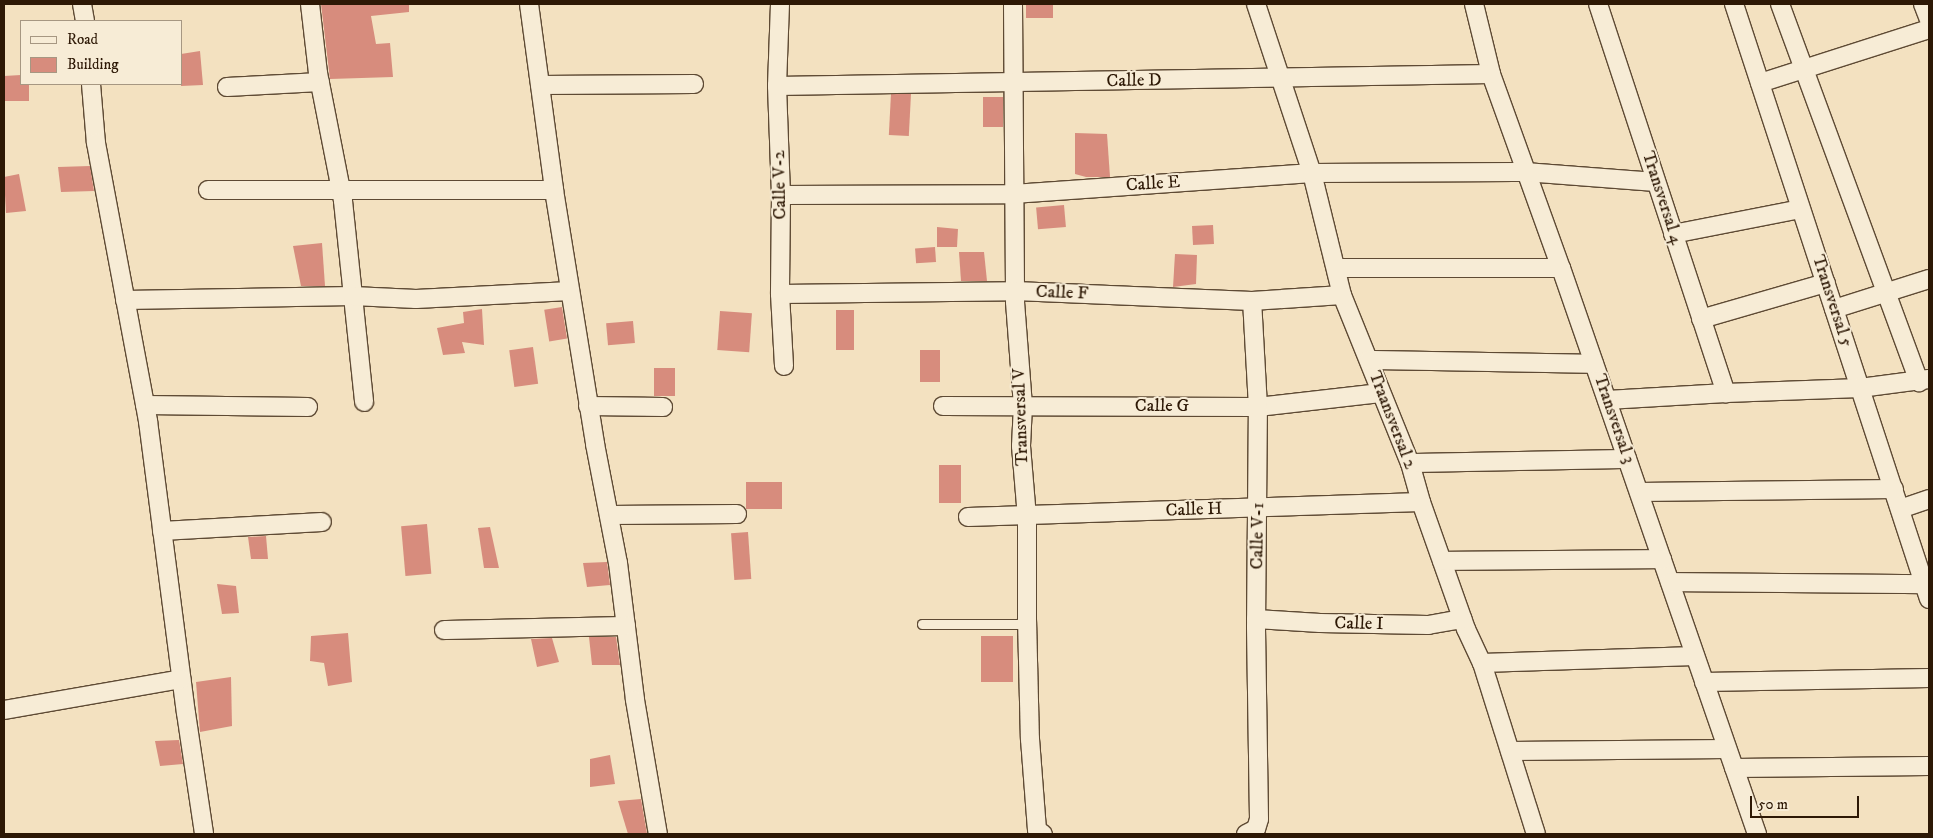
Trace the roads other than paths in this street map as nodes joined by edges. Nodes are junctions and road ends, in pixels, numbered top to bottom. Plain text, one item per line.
1 (82, 4) edge
2 (310, 4) edge
3 (529, 4) edge
4 (780, 4) edge
5 (1013, 4) edge
6 (1256, 4) edge
7 (1474, 4) edge
8 (1598, 4) edge
9 (1734, 4) edge
10 (1780, 4) edge
11 (1923, 4) edge
12 (85, 20) edge
13 (1929, 20) edge
14 (1929, 29) edge
15 (1803, 68) junction
16 (1491, 74) junction
17 (1280, 78) junction
18 (320, 82) junction
19 (1012, 83) junction
20 (1760, 83) junction
21 (694, 84) dead end
22 (90, 85) edge
23 (540, 85) junction
24 (777, 86) junction
25 (228, 87) dead end
26 (1525, 172) junction
27 (1312, 173) junction
28 (1656, 182) junction
29 (341, 188) junction
30 (208, 190) dead end
31 (554, 190) junction
32 (1013, 194) junction
33 (781, 195) junction
34 (1801, 209) junction
35 (1673, 234) junction
36 (1336, 268) junction
37 (1561, 268) junction
38 (1929, 279) edge
39 (1826, 283) junction
40 (570, 291) junction
41 (1015, 291) junction
42 (1886, 293) junction
43 (780, 294) junction
44 (1342, 295) junction
45 (353, 296) junction
46 (125, 300) junction
47 (1252, 301) junction
48 (1834, 309) junction
49 (1701, 319) junction
50 (1369, 360) junction
51 (1594, 364) junction
52 (784, 366) dead end
53 (1924, 380) edge
54 (1860, 388) junction
55 (1380, 392) junction
56 (1726, 393) junction
57 (1607, 400) junction
58 (364, 402) dead end
59 (145, 405) junction
60 (1023, 405) junction
61 (588, 406) junction
62 (944, 406) dead end
63 (308, 407) dead end
64 (663, 407) dead end
65 (1258, 407) junction
66 (1627, 459) junction
67 (1410, 463) junction
68 (1894, 490) junction
69 (1638, 492) junction
70 (1929, 499) edge
71 (1420, 502) junction
72 (1259, 508) junction
73 (1900, 509) junction
74 (737, 514) dead end
75 (609, 515) junction
76 (1027, 516) junction
77 (968, 517) dead end
78 (322, 522) dead end
79 (162, 531) junction
80 (1662, 559) junction
81 (1442, 562) junction
82 (1670, 582) junction
83 (1927, 591) edge
84 (1256, 619) junction
85 (1462, 619) junction
86 (922, 624) dead end
87 (1027, 624) junction
88 (626, 626) junction
89 (444, 630) dead end
90 (1695, 656) junction
91 (1482, 663) junction
92 (181, 678) junction
93 (1929, 678) edge
94 (1704, 682) junction
95 (4, 710) edge
96 (1727, 749) junction
97 (1510, 751) junction
98 (1929, 766) edge
99 (1734, 768) junction
100 (1040, 832) edge
101 (204, 834) edge
102 (658, 834) edge
103 (1246, 834) edge
104 (1536, 834) edge
105 (1757, 834) edge

1 - 12 street
2 - 18 street
3 - 23 street
4 - 24 street, Calle V-2
5 - 19 street, Transversal V
6 - 17 street, Traansversal 2
7 - 16 street, Transversal 3
8 - 28 street, Transversal 4
9 - 20 street, Transversal 5
10 - 15 street
11 - 13 street
14 - 15 street
15 - 20 street
15 - 42 street
16 - 17 street, Calle D
16 - 26 street, Transversal 3
17 - 19 street, Calle D
17 - 27 street, Traansversal 2
18 - 25 street
18 - 29 street
19 - 24 street, Calle D
19 - 32 street, Transversal V
20 - 34 street, Transversal 5
21 - 23 street
22 - 46 street
23 - 31 street
24 - 33 street, Calle V-2
26 - 27 street, Calle E
26 - 28 street, Calle E
26 - 37 street, Transversal 3
27 - 32 street, Calle E
27 - 36 street, Traansversal 2
28 - 35 street, Transversal 4
29 - 30 street
29 - 31 street
29 - 45 street
31 - 40 street
32 - 33 street, Calle E
32 - 41 street, Transversal V
33 - 43 street, Calle V-2
34 - 35 street
34 - 39 street, Transversal 5
35 - 49 street, Transversal 4
36 - 37 street
36 - 44 street, Traansversal 2
37 - 51 street, Transversal 3
38 - 42 street
39 - 48 street, Transversal 5
39 - 49 street
40 - 45 street
40 - 61 street
41 - 43 street, Calle F
41 - 47 street, Calle F
41 - 60 street, Transversal V
42 - 48 street
42 - 53 street
43 - 52 street, Calle V-2
44 - 47 street, Calle F
44 - 50 street, Traansversal 2
45 - 46 street
45 - 58 street
46 - 59 street
47 - 65 street, Calle V-1
48 - 54 street, Transversal 5
49 - 56 street, Transversal 4
50 - 51 street
50 - 55 street, Traansversal 2
51 - 57 street, Transversal 3
53 - 54 street
54 - 56 street
54 - 68 street, Transversal 5
55 - 65 street, Calle G
55 - 67 street, Traansversal 2
56 - 57 street
57 - 66 street, Transversal 3
59 - 63 street
59 - 79 street
60 - 62 street, Calle G
60 - 65 street, Calle G
60 - 76 street, Transversal V
61 - 64 street
61 - 75 street
65 - 72 street, Calle V-1
66 - 67 street
66 - 69 street, Transversal 3
67 - 71 street, Traansversal 2
68 - 69 street
68 - 73 street, Transversal 5
69 - 80 street, Transversal 3
70 - 73 street
71 - 72 street, Calle H
71 - 81 street, Traansversal 2
72 - 76 street, Calle H
72 - 84 street, Calle V-1
73 - 83 street, Transversal 5
74 - 75 street
75 - 88 street
76 - 77 street, Calle H
76 - 87 street, Transversal V
78 - 79 street
79 - 92 street
80 - 81 street
80 - 82 street, Transversal 3
81 - 85 street, Traansversal 2
82 - 83 street
82 - 90 street, Transversal 3
84 - 85 street, Calle I
84 - 103 street, Calle V-1
85 - 91 street, Traansversal 2
86 - 87 lane
87 - 100 street, Transversal V
88 - 89 street
88 - 102 street
90 - 91 street
90 - 94 street, Transversal 3
91 - 97 street, Traansversal 2
92 - 95 street
92 - 101 street
93 - 94 street
94 - 96 street, Transversal 3
96 - 97 street
96 - 99 street, Transversal 3
97 - 104 street, Traansversal 2
98 - 99 street
99 - 105 street, Transversal 3

